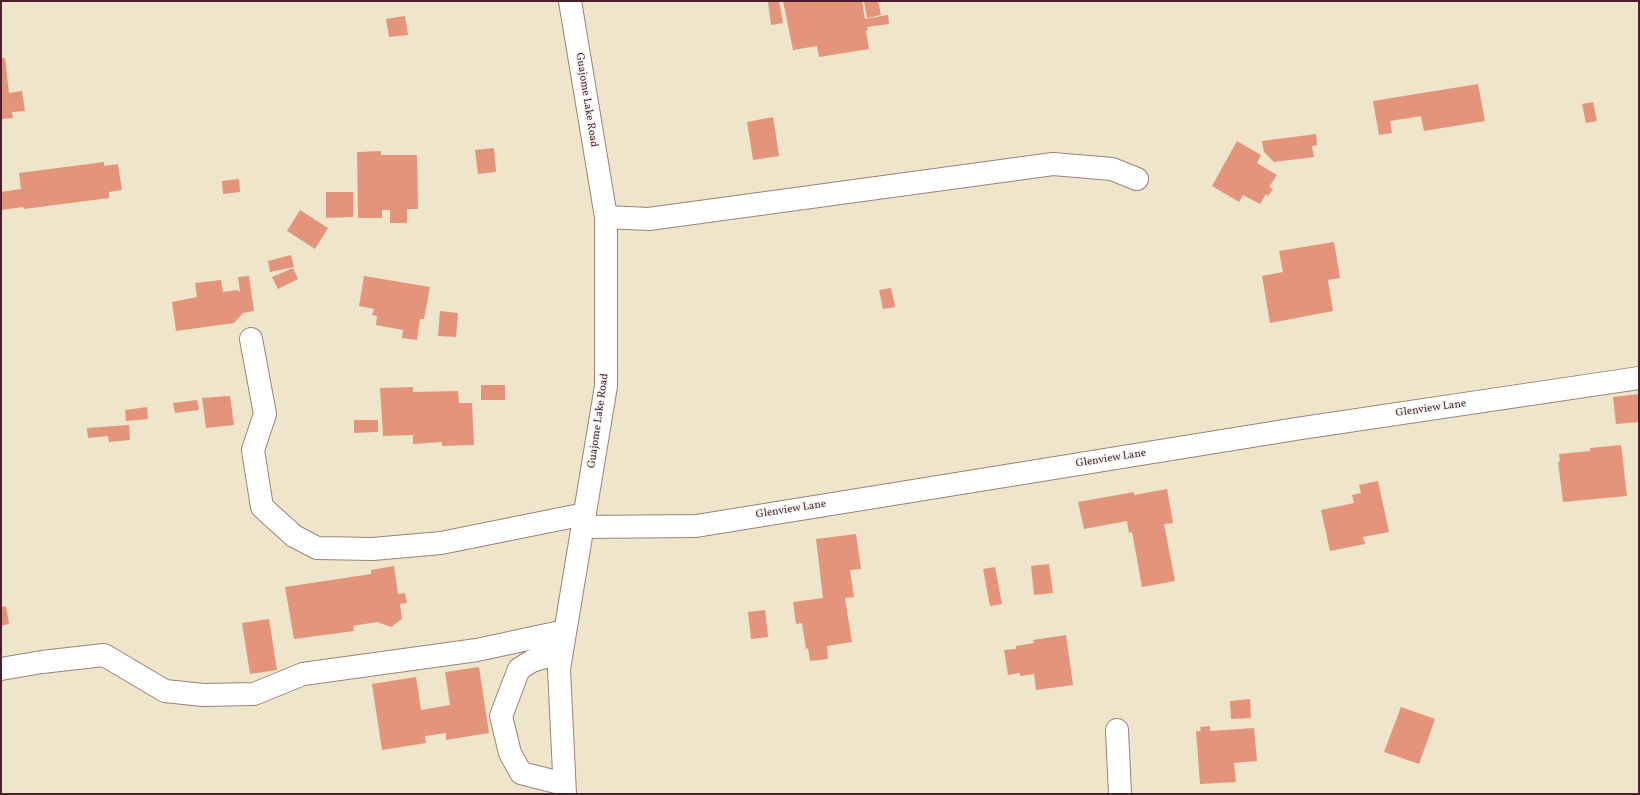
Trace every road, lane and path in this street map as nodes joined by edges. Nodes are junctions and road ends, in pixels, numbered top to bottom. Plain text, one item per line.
1 (570, 1) edge
2 (1137, 179) dead end
3 (606, 217) junction
4 (251, 338) dead end
5 (1639, 378) edge
6 (584, 521) junction
7 (563, 642) junction
8 (1, 669) edge
9 (1117, 730) dead end
10 (565, 789) edge
11 (1120, 794) edge

1 - 3 street, Guajome Lake Road
2 - 3 street
3 - 6 street, Guajome Lake Road
4 - 6 street, Glenview Lane
5 - 6 street, Glenview Lane
6 - 7 street, Guajome Lake Road
7 - 8 street
7 - 10 street, Guajome Lake Road
7 - 10 street
9 - 11 street

